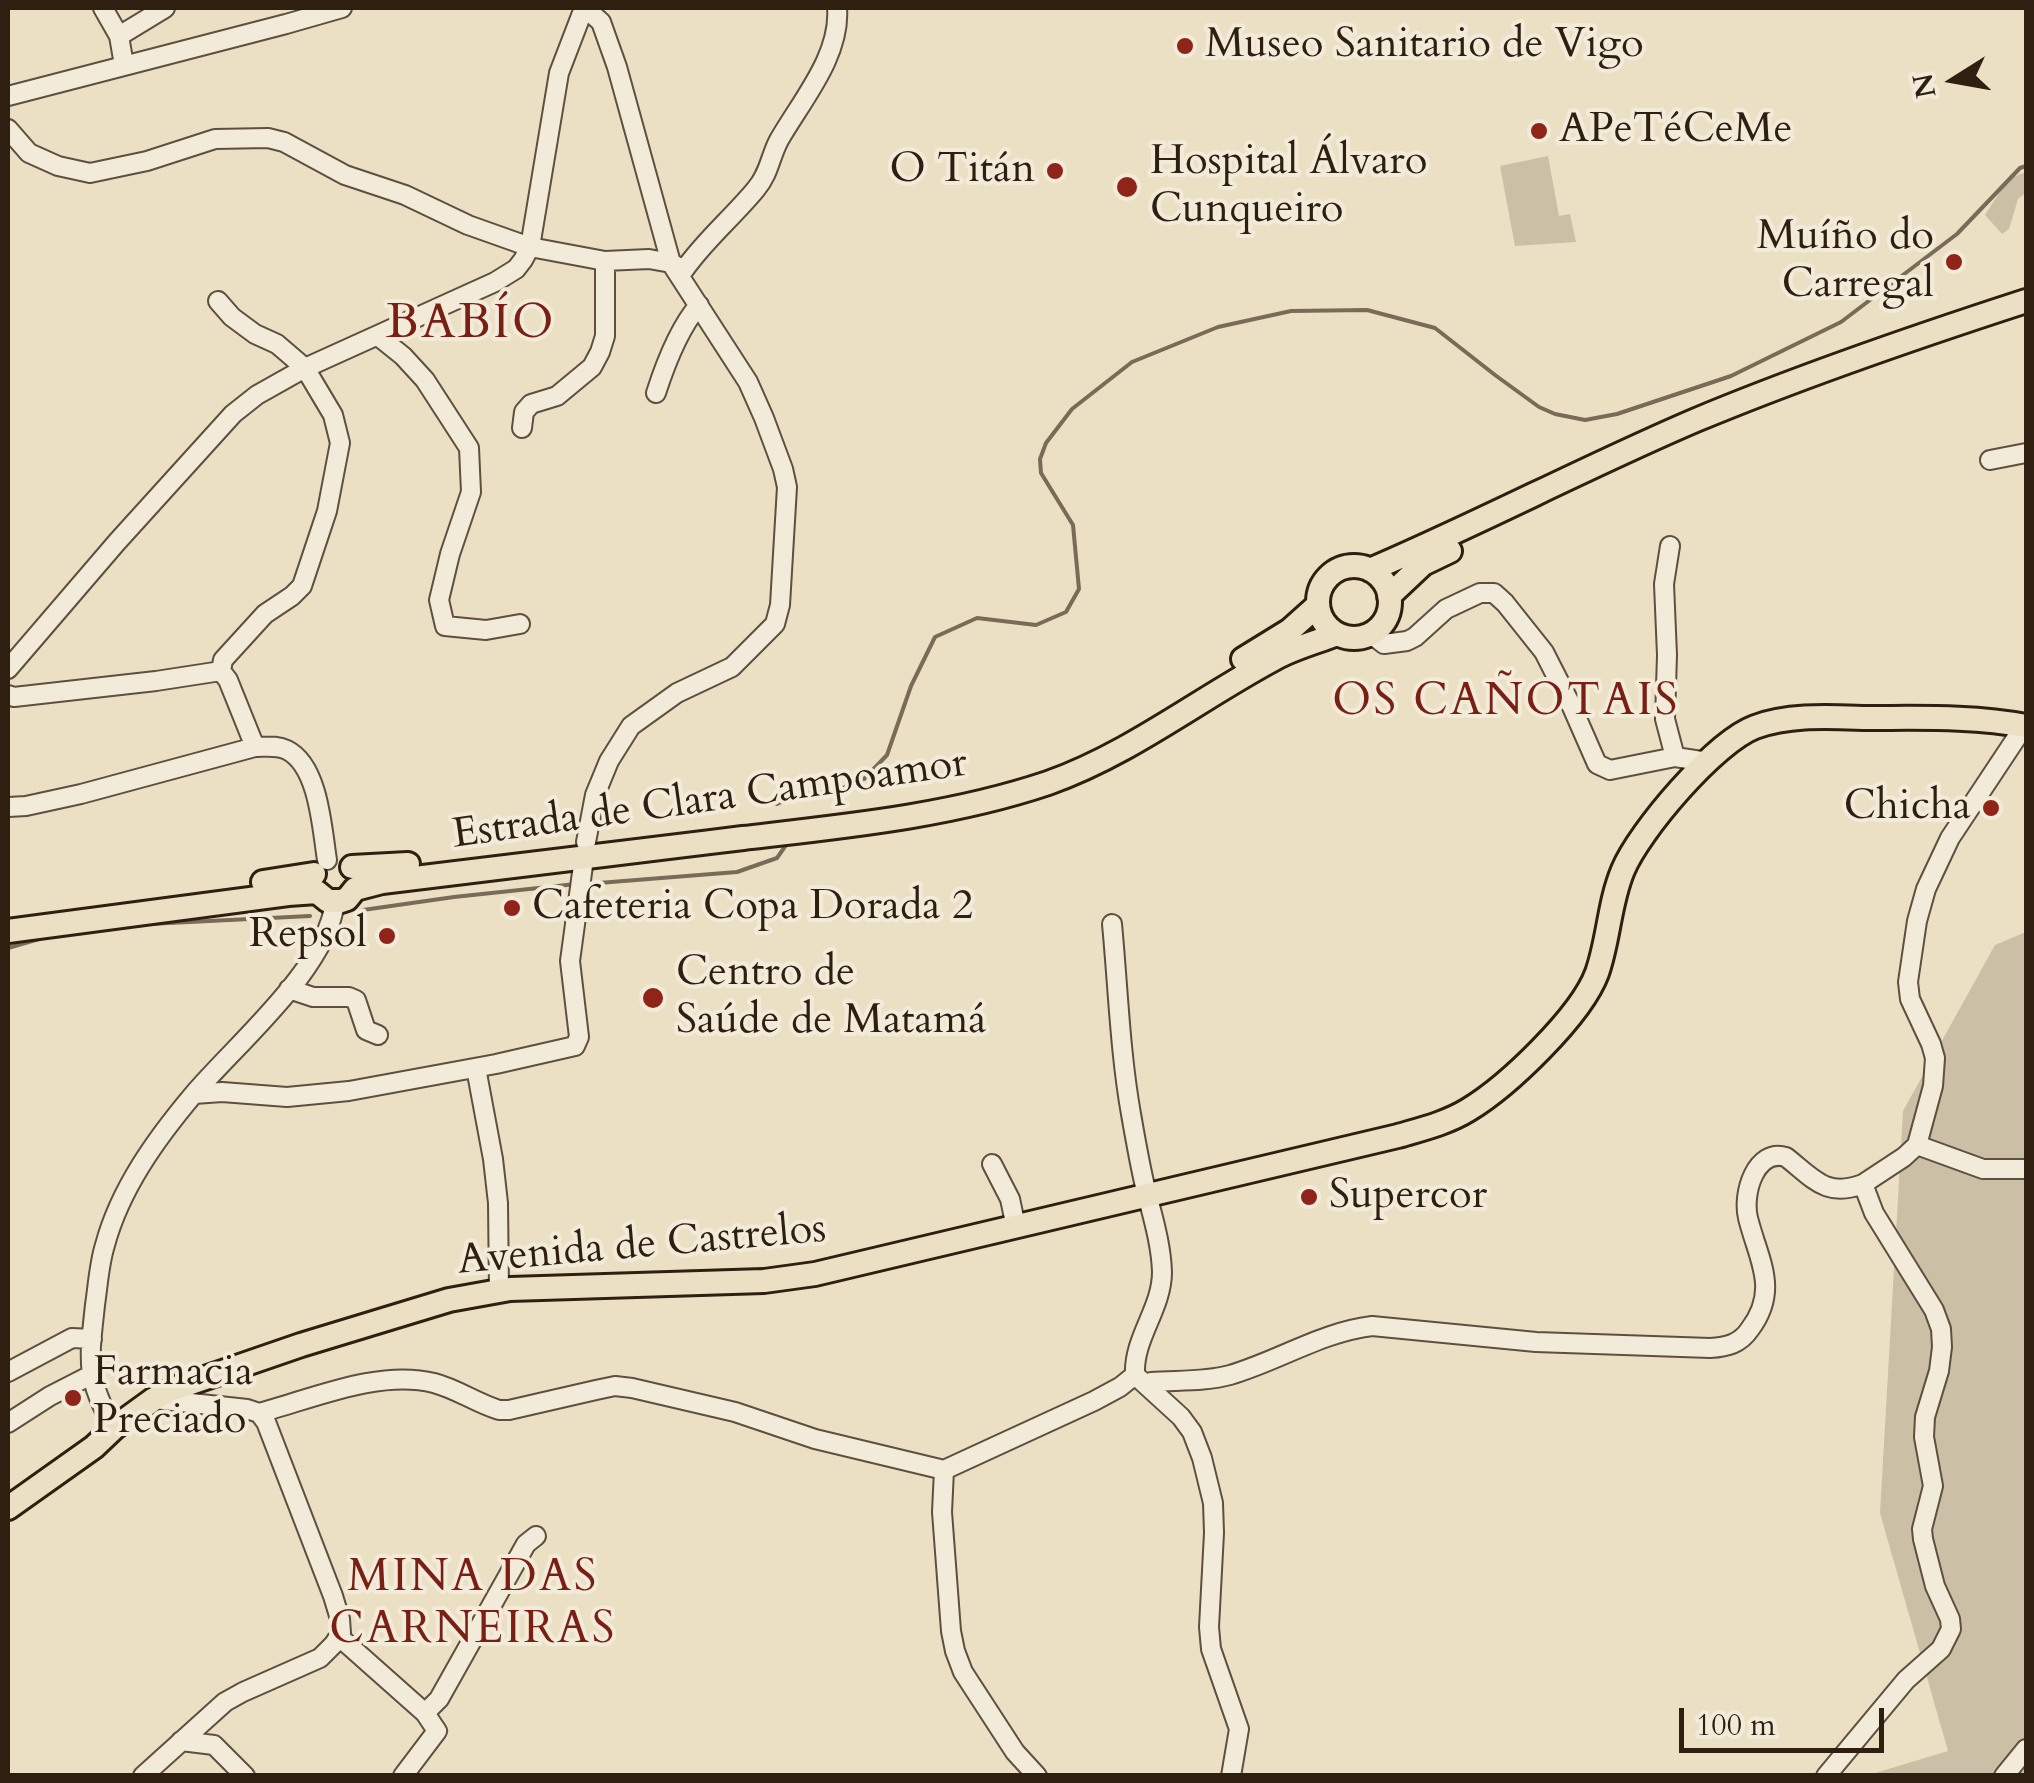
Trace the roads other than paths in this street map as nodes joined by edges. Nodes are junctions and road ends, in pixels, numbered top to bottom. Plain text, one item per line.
1 (103, 8) edge
2 (165, 8) edge
3 (342, 8) edge
4 (585, 8) edge
5 (837, 8) edge
6 (119, 36) junction
7 (124, 65) junction
8 (8, 96) edge
9 (8, 129) edge
10 (530, 247) junction
11 (605, 261) junction
12 (671, 262) junction
13 (2026, 290) edge
14 (2026, 300) edge
15 (218, 301) dead end
16 (699, 306) junction
17 (2026, 315) edge
18 (378, 336) junction
19 (304, 368) junction
20 (656, 393) dead end
21 (522, 428) dead end
22 (2026, 453) edge
23 (1990, 460) dead end
24 (1550, 485) junction
25 (1670, 546) dead end
26 (1370, 570) junction
27 (1389, 596) junction
28 (1318, 605) junction
29 (520, 624) dead end
30 (1338, 634) junction
31 (1371, 634) junction
32 (8, 669) edge
33 (222, 671) junction
34 (8, 695) edge
35 (2026, 725) edge
36 (255, 747) junction
37 (1675, 757) junction
38 (1708, 762) junction
39 (8, 806) edge
40 (583, 867) junction
41 (353, 878) junction
42 (323, 882) junction
43 (8, 916) edge
44 (1112, 924) dead end
45 (8, 931) edge
46 (289, 989) junction
47 (378, 1035) dead end
48 (476, 1068) junction
49 (194, 1094) junction
50 (1917, 1145) junction
51 (992, 1164) dead end
52 (2026, 1168) edge
53 (1863, 1184) junction
54 (1148, 1196) junction
55 (1016, 1227) junction
56 (499, 1290) junction
57 (92, 1339) junction
58 (8, 1372) edge
59 (91, 1375) junction
60 (1141, 1380) junction
61 (154, 1399) junction
62 (259, 1413) junction
63 (9, 1417) edge
64 (114, 1428) junction
65 (944, 1470) junction
66 (8, 1508) edge
67 (536, 1536) dead end
68 (338, 1638) junction
69 (425, 1713) junction
70 (182, 1741) junction
71 (2026, 1749) edge
72 (142, 1776) edge
73 (244, 1776) edge
74 (403, 1776) edge
75 (1038, 1776) edge
76 (1231, 1776) edge
77 (1826, 1776) edge
78 (2004, 1776) edge

1 - 6 street
2 - 6 street
3 - 7 street
4 - 10 street
4 - 12 street
5 - 12 street
6 - 7 street
7 - 8 street
9 - 10 street
10 - 11 street
10 - 18 street
11 - 12 street
11 - 21 street
12 - 16 street
13 - 24 main road, Estrada de Clara Campoamor
14 - 24 main road, Estrada de Clara Campoamor
15 - 19 street
16 - 20 street
16 - 40 street
17 - 27 main road
18 - 19 street
18 - 29 street
19 - 32 street
19 - 33 street
22 - 23 street
24 - 26 main road, Estrada de Clara Campoamor
25 - 37 street
26 - 27 main road
26 - 28 main road, Estrada de Clara Campoamor
27 - 31 main road
28 - 30 main road
28 - 40 main road, Estrada de Clara Campoamor
30 - 31 main road, Estrada de Clara Campoamor
30 - 40 main road, Estrada de Clara Campoamor
31 - 37 street
33 - 34 street
33 - 36 street
35 - 38 main road, Avenida de Castrelos
35 - 50 street
36 - 39 street
36 - 42 street
37 - 38 street
38 - 54 main road, Avenida de Castrelos
40 - 41 main road, Estrada de Clara Campoamor
40 - 48 street
41 - 42 main road, Estrada de Clara Campoamor
41 - 42 main road, Estrada de Clara Campoamor
42 - 43 main road, Estrada de Clara Campoamor
42 - 45 main road, Estrada de Clara Campoamor
42 - 46 street
44 - 54 street
46 - 47 street
46 - 49 street
48 - 49 street
48 - 56 street
49 - 57 street
50 - 52 street
50 - 53 street
51 - 55 street
53 - 60 street
53 - 77 street
54 - 55 main road, Avenida de Castrelos
54 - 60 street
55 - 56 main road, Avenida de Castrelos
56 - 61 main road, Avenida de Castrelos
57 - 58 street
57 - 59 street
59 - 63 street
59 - 64 street
60 - 65 street
60 - 76 street
61 - 62 street
61 - 64 main road, Avenida de Castrelos
62 - 65 street
62 - 68 street
64 - 66 main road, Avenida de Castrelos
65 - 75 street
67 - 69 street
68 - 69 street
68 - 70 street
69 - 74 street
70 - 72 street
70 - 73 street
71 - 78 street

